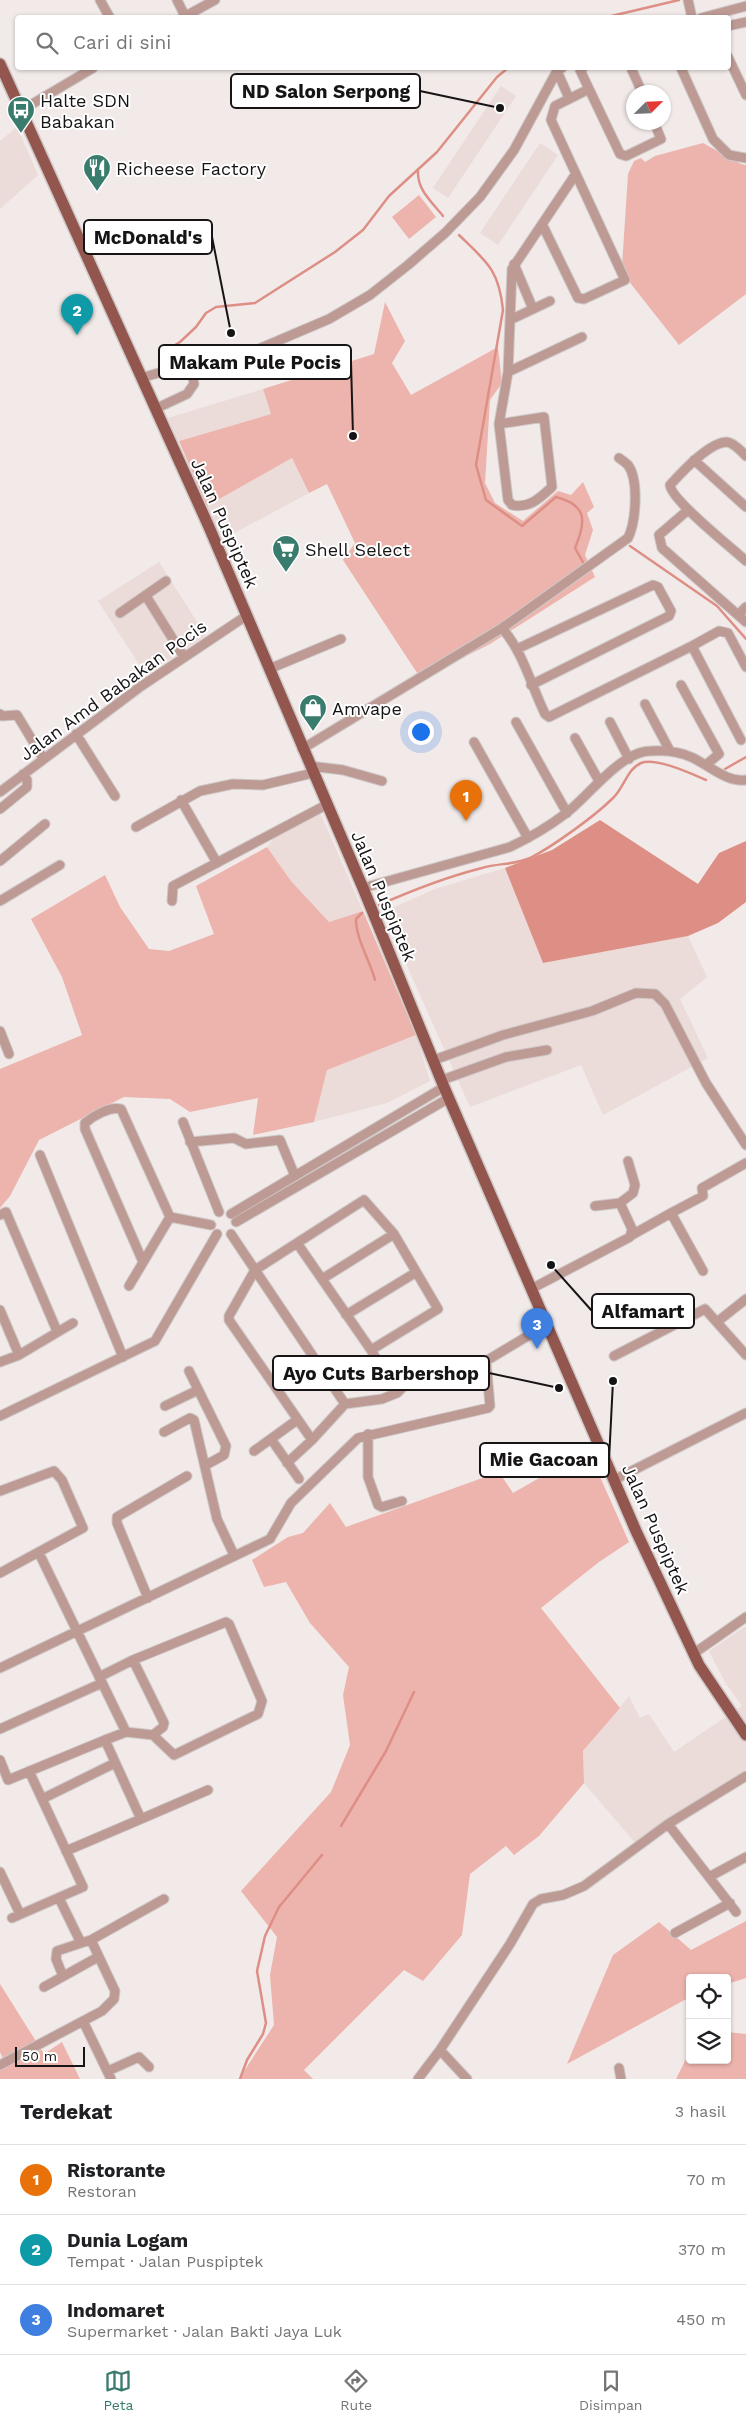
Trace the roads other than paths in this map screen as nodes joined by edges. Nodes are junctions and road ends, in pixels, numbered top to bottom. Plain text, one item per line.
1 (100, 0) edge
2 (177, 0) edge
3 (215, 0) edge
4 (746, 6) edge
5 (108, 15) edge
6 (183, 15) edge
7 (188, 15) edge
8 (712, 15) edge
9 (746, 22) edge
10 (731, 25) edge
11 (731, 63) edge
12 (0, 64) edge
13 (90, 70) edge
14 (558, 70) edge
15 (559, 70) edge
16 (580, 70) edge
17 (632, 70) edge
18 (682, 70) edge
19 (2, 76) edge
20 (639, 85) edge
21 (589, 89) junction
22 (746, 95) edge
23 (569, 98) junction
24 (22, 110) junction
25 (657, 130) edge
26 (746, 158) edge
27 (575, 175) junction
28 (542, 224) junction
29 (514, 264) junction
30 (550, 301) dead end
31 (533, 309) junction
32 (512, 319) junction
33 (582, 337) dead end
34 (508, 372) junction
35 (192, 377) junction
36 (141, 378) junction
37 (155, 409) junction
38 (499, 424) junction
39 (746, 456) edge
40 (619, 458) dead end
41 (694, 460) junction
42 (746, 507) edge
43 (688, 510) junction
44 (746, 561) edge
45 (166, 581) dead end
46 (146, 596) junction
47 (746, 607) edge
48 (120, 613) dead end
49 (738, 615) junction
50 (246, 616) junction
51 (746, 622) edge
52 (502, 628) junction
53 (341, 639) dead end
54 (692, 646) junction
55 (517, 649) junction
56 (184, 657) junction
57 (746, 667) edge
58 (270, 669) junction
59 (531, 685) junction
60 (681, 685) dead end
61 (645, 704) dead end
62 (0, 714) edge
63 (516, 722) dead end
64 (610, 722) dead end
65 (76, 734) junction
66 (575, 738) dead end
67 (740, 740) dead end
68 (474, 742) dead end
69 (302, 749) junction
70 (670, 751) junction
71 (43, 758) junction
72 (629, 759) junction
73 (706, 764) junction
74 (311, 769) junction
75 (23, 774) junction
76 (746, 780) edge
77 (382, 781) dead end
78 (599, 781) junction
79 (0, 792) edge
80 (115, 796) dead end
81 (181, 800) junction
82 (326, 805) junction
83 (0, 809) edge
84 (567, 813) junction
85 (45, 824) dead end
86 (136, 827) dead end
87 (528, 838) junction
88 (0, 861) edge
89 (217, 863) junction
90 (60, 865) dead end
91 (363, 888) junction
92 (0, 901) edge
93 (172, 901) dead end
94 (0, 1031) edge
95 (547, 1050) dead end
96 (9, 1054) dead end
97 (434, 1060) junction
98 (443, 1083) junction
99 (449, 1098) junction
100 (183, 1122) dead end
101 (190, 1142) junction
102 (746, 1145) edge
103 (344, 1146) junction
104 (40, 1155) dead end
105 (350, 1155) junction
106 (628, 1161) dead end
107 (746, 1163) edge
108 (295, 1176) junction
109 (620, 1203) junction
110 (595, 1206) dead end
111 (219, 1212) junction
112 (671, 1213) junction
113 (0, 1215) edge
114 (170, 1218) junction
115 (233, 1218) junction
116 (211, 1225) junction
117 (217, 1234) junction
118 (231, 1234) junction
119 (394, 1234) junction
120 (632, 1235) junction
121 (297, 1243) junction
122 (143, 1262) junction
123 (255, 1270) junction
124 (703, 1271) dead end
125 (415, 1273) junction
126 (322, 1279) junction
127 (129, 1286) dead end
128 (531, 1289) junction
129 (746, 1299) edge
130 (0, 1310) edge
131 (346, 1315) junction
132 (717, 1322) junction
133 (72, 1323) dead end
134 (546, 1325) junction
135 (57, 1332) junction
136 (371, 1350) junction
137 (19, 1355) junction
138 (746, 1355) edge
139 (614, 1356) dead end
140 (123, 1358) junction
141 (0, 1362) edge
142 (189, 1371) dead end
143 (415, 1375) dead end
144 (198, 1390) junction
145 (397, 1393) junction
146 (345, 1404) junction
147 (165, 1406) dead end
148 (746, 1413) edge
149 (0, 1416) edge
150 (297, 1420) junction
151 (164, 1432) dead end
152 (368, 1434) junction
153 (271, 1439) junction
154 (312, 1440) junction
155 (254, 1451) dead end
156 (287, 1463) junction
157 (206, 1465) junction
158 (187, 1476) dead end
159 (299, 1479) dead end
160 (614, 1480) junction
161 (0, 1492) edge
162 (402, 1501) dead end
163 (39, 1553) junction
164 (234, 1556) junction
165 (0, 1573) edge
166 (148, 1598) junction
167 (746, 1617) edge
168 (78, 1632) junction
169 (693, 1654) junction
170 (133, 1660) junction
171 (0, 1668) edge
172 (100, 1680) junction
173 (0, 1729) edge
174 (126, 1732) junction
175 (153, 1735) junction
176 (746, 1735) edge
177 (106, 1740) junction
178 (0, 1760) edge
179 (115, 1763) junction
180 (29, 1771) junction
181 (746, 1776) edge
182 (4, 1778) edge
183 (208, 1790) dead end
184 (42, 1799) junction
185 (141, 1820) junction
186 (668, 1824) junction
187 (66, 1851) junction
188 (746, 1858) edge
189 (0, 1872) edge
190 (709, 1876) junction
191 (59, 1898) junction
192 (164, 1899) dead end
193 (730, 1903) junction
194 (736, 1912) dead end
195 (675, 1933) dead end
196 (91, 1940) junction
197 (81, 1943) junction
198 (98, 1957) junction
199 (63, 1976) junction
200 (44, 1987) dead end
201 (83, 2021) junction
202 (440, 2050) junction
203 (0, 2065) edge
204 (149, 2067) dead end
205 (619, 2068) dead end
206 (110, 2075) edge
207 (418, 2079) edge
208 (467, 2079) edge
209 (621, 2079) edge

1 - 5 street
2 - 6 street
3 - 7 street
4 - 8 street
9 - 10 street
11 - 22 street
12 - 19 main road, Jalan Puspiptek
13 - 24 street
14 - 35 street
15 - 23 street
16 - 21 street
17 - 20 street
18 - 26 street
19 - 24 main road, Jalan Puspiptek
21 - 23 street
21 - 25 street
23 - 27 street
24 - 36 main road, Jalan Puspiptek
27 - 28 street
27 - 28 street
28 - 29 street
29 - 31 street
29 - 32 street
30 - 31 street
31 - 32 street
32 - 34 street
33 - 34 street
34 - 38 street
35 - 36 street
35 - 37 street
36 - 37 main road, Jalan Puspiptek
37 - 50 main road, Jalan Puspiptek
38 - 38 street
39 - 41 street
40 - 52 street
41 - 42 street
41 - 43 street
43 - 44 street
43 - 49 street
45 - 46 street
46 - 48 street
46 - 56 street
47 - 49 street
49 - 51 street
50 - 56 street, Jalan Amd Babakan Pocis
50 - 58 main road, Jalan Puspiptek
52 - 55 street
52 - 69 street
53 - 58 street
54 - 57 street
54 - 59 street
54 - 67 street
55 - 59 street
55 - 59 street
56 - 65 street, Jalan Amd Babakan Pocis
58 - 69 main road, Jalan Puspiptek
60 - 73 street
61 - 70 street
62 - 71 street
63 - 84 street
64 - 72 street
65 - 71 street, Jalan Amd Babakan Pocis
65 - 80 street
66 - 78 street
68 - 87 street
69 - 74 main road, Jalan Puspiptek
70 - 72 street
70 - 73 street
71 - 75 street, Jalan Amd Babakan Pocis
72 - 78 street
73 - 76 street
74 - 77 street
74 - 81 street
74 - 82 main road, Jalan Puspiptek
75 - 79 street, Jalan Amd Babakan Pocis
75 - 83 street
78 - 84 street
81 - 86 street
81 - 89 street
82 - 89 street
82 - 91 main road, Jalan Puspiptek
84 - 87 street
85 - 88 street
87 - 91 street
89 - 93 street
90 - 92 street
91 - 97 main road, Jalan Puspiptek
94 - 96 street
95 - 98 street
97 - 98 main road, Jalan Puspiptek
97 - 102 street
98 - 99 main road, Jalan Puspiptek
98 - 103 street
99 - 105 street
99 - 128 main road, Jalan Puspiptek
100 - 101 street
101 - 108 street
101 - 111 street
103 - 105 street
103 - 108 street
104 - 140 street
105 - 115 street
106 - 109 street
107 - 112 street
108 - 115 street
109 - 110 street
109 - 120 street
111 - 115 street
111 - 116 street
112 - 120 street
112 - 124 street
113 - 135 street
114 - 116 street
114 - 122 street
114 - 122 street
115 - 118 street
116 - 117 street
117 - 118 street
117 - 140 street
118 - 123 street
119 - 121 street
119 - 125 street
119 - 126 street
120 - 128 street
121 - 123 street
121 - 126 street
122 - 127 street
123 - 146 street
123 - 150 street
125 - 131 street
125 - 136 street
126 - 131 street
128 - 134 main road, Jalan Puspiptek
129 - 132 street
130 - 137 street
131 - 136 street
132 - 138 street
132 - 139 street
133 - 135 street
134 - 152 street
134 - 160 main road, Jalan Puspiptek
135 - 137 street
136 - 145 street
137 - 141 street
140 - 149 street
142 - 144 street
143 - 145 street
144 - 147 street
144 - 157 street
145 - 146 street
146 - 154 street
148 - 160 street
150 - 153 street
150 - 154 street
151 - 157 street
152 - 162 street
152 - 164 street
153 - 155 street
153 - 156 street
154 - 156 street
156 - 159 street
157 - 164 street
158 - 166 street
160 - 169 main road, Jalan Puspiptek
161 - 163 street
163 - 165 street
163 - 168 street
164 - 166 street
166 - 168 street
167 - 169 street
168 - 171 street
168 - 172 street
169 - 176 main road, Jalan Puspiptek
170 - 172 street
170 - 175 street
170 - 175 street
172 - 173 street
172 - 174 street
174 - 175 street
174 - 177 street
177 - 179 street
177 - 180 street
178 - 182 street
179 - 184 street
179 - 185 street
180 - 182 street
180 - 184 street
181 - 186 street
183 - 185 street
184 - 187 street
185 - 187 street
186 - 190 street
186 - 202 street
187 - 191 street
188 - 190 street
189 - 191 street
190 - 193 street
191 - 197 street
192 - 196 street
193 - 194 street
193 - 195 street
196 - 197 street
196 - 198 street
197 - 199 street
198 - 199 street
198 - 201 street
199 - 200 street
201 - 203 street
201 - 206 street
202 - 207 street
202 - 208 street
204 - 206 street
205 - 209 street

